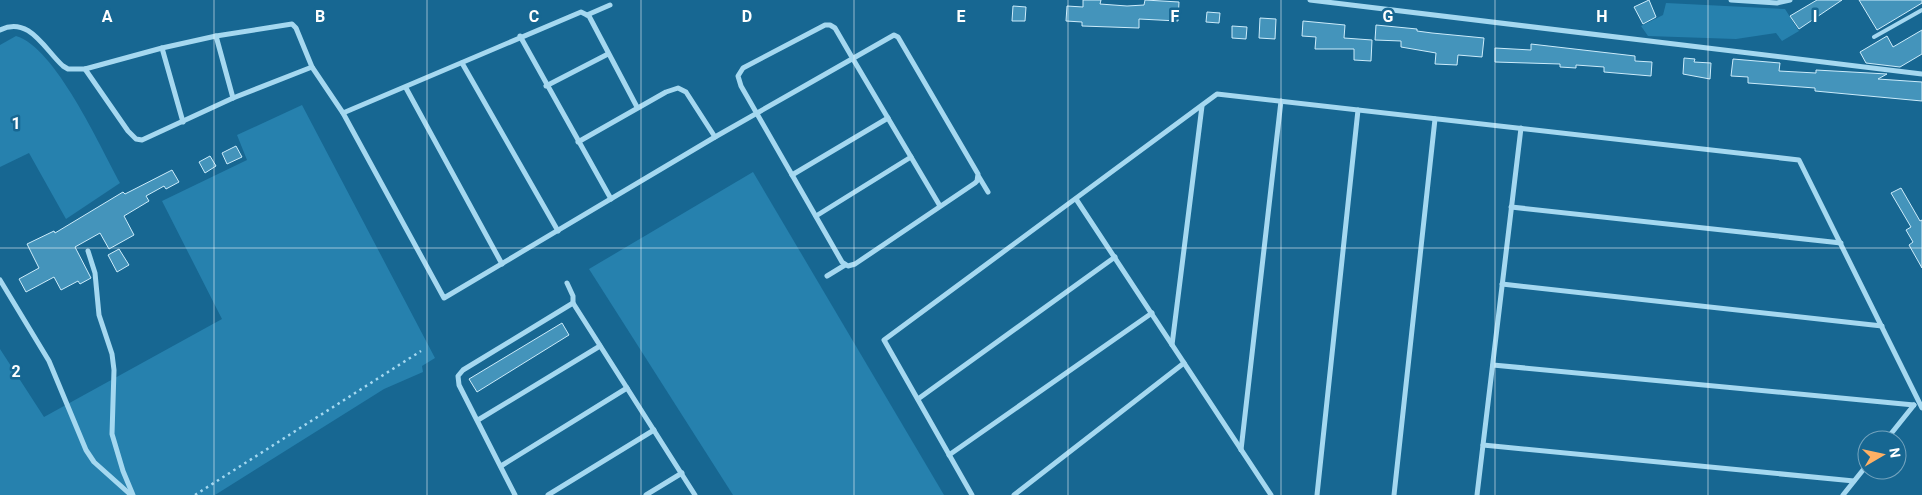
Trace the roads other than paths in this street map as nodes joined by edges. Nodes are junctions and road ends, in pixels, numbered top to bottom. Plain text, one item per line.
1 (1310, 0) edge
2 (1731, 0) edge
3 (1790, 0) edge
4 (610, 5) dead end
5 (1922, 10) edge
6 (587, 15) junction
7 (0, 30) edge
8 (216, 36) junction
9 (520, 36) junction
10 (1874, 37) dead end
11 (162, 48) junction
12 (608, 54) junction
13 (854, 59) junction
14 (462, 63) junction
15 (312, 67) junction
16 (85, 69) junction
17 (1922, 74) edge
18 (546, 86) junction
19 (406, 88) junction
20 (233, 98) junction
21 (1281, 102) junction
22 (1202, 106) junction
23 (637, 107) junction
24 (1358, 110) junction
25 (343, 113) junction
26 (757, 113) junction
27 (888, 118) junction
28 (1435, 119) junction
29 (182, 122) junction
30 (1521, 128) junction
31 (715, 136) junction
32 (578, 142) junction
33 (911, 157) junction
34 (792, 175) junction
35 (979, 176) junction
36 (988, 192) dead end
37 (1076, 198) junction
38 (611, 199) junction
39 (940, 206) junction
40 (1511, 207) junction
41 (816, 216) junction
42 (558, 231) junction
43 (1841, 243) junction
44 (88, 250) dead end
45 (1115, 257) junction
46 (502, 264) junction
47 (845, 265) junction
48 (827, 276) dead end
49 (0, 280) edge
50 (567, 284) dead end
51 (1502, 284) junction
52 (573, 303) junction
53 (1152, 314) junction
54 (1882, 326) junction
55 (1172, 345) junction
56 (600, 346) junction
57 (1184, 364) junction
58 (1493, 365) junction
59 (627, 388) junction
60 (918, 399) junction
61 (1918, 406) edge
62 (478, 420) junction
63 (654, 430) junction
64 (1895, 430) edge
65 (1483, 445) junction
66 (1241, 450) junction
67 (949, 455) junction
68 (501, 466) junction
69 (682, 473) junction
70 (1857, 477) edge
71 (1854, 481) junction
72 (132, 495) edge
73 (515, 495) edge
74 (548, 495) edge
75 (646, 495) edge
76 (695, 495) edge
77 (972, 495) edge
78 (1014, 495) edge
79 (1271, 495) edge
80 (1317, 495) edge
81 (1394, 495) edge
82 (1478, 495) edge
83 (1843, 495) edge

1 - 17 street
2 - 3 street
4 - 6 street
5 - 10 lane
6 - 9 street
6 - 12 street
7 - 16 street
8 - 11 street
8 - 15 street
8 - 20 street
9 - 14 street
9 - 18 street
11 - 16 street
11 - 29 street
12 - 18 street
12 - 23 street
13 - 26 street
13 - 26 street
13 - 27 street
13 - 35 street
14 - 19 street
14 - 42 street
15 - 20 street
15 - 25 street
16 - 29 street
18 - 32 street
19 - 25 street
19 - 46 street
20 - 29 street
21 - 22 street
21 - 24 street
21 - 66 street
22 - 37 street
22 - 55 street
23 - 31 street
23 - 32 street
24 - 28 street
24 - 80 street
25 - 46 street
26 - 31 street
26 - 34 street
27 - 33 street
27 - 34 street
28 - 30 street
28 - 81 street
30 - 40 street
30 - 43 street
31 - 38 street
32 - 38 street
33 - 39 street
33 - 41 street
34 - 41 street
35 - 36 street
35 - 39 street
37 - 45 street
37 - 60 street
38 - 42 street
39 - 47 street
40 - 43 street
40 - 51 street
41 - 47 street
42 - 46 street
43 - 54 street
44 - 72 street
45 - 53 street
45 - 60 street
47 - 48 street
49 - 72 street
50 - 52 street
51 - 54 street
51 - 58 street
52 - 56 street
52 - 62 street
53 - 55 street
53 - 67 street
54 - 61 street
55 - 57 street
56 - 59 street
56 - 62 street
57 - 66 street
57 - 78 street
58 - 61 street
58 - 65 street
59 - 63 street
59 - 68 street
60 - 67 street
61 - 64 street
62 - 68 street
63 - 69 street
63 - 74 street
65 - 71 street
65 - 82 street
66 - 79 street
67 - 77 street
68 - 73 street
69 - 75 street
69 - 76 street
70 - 71 street
71 - 83 street

